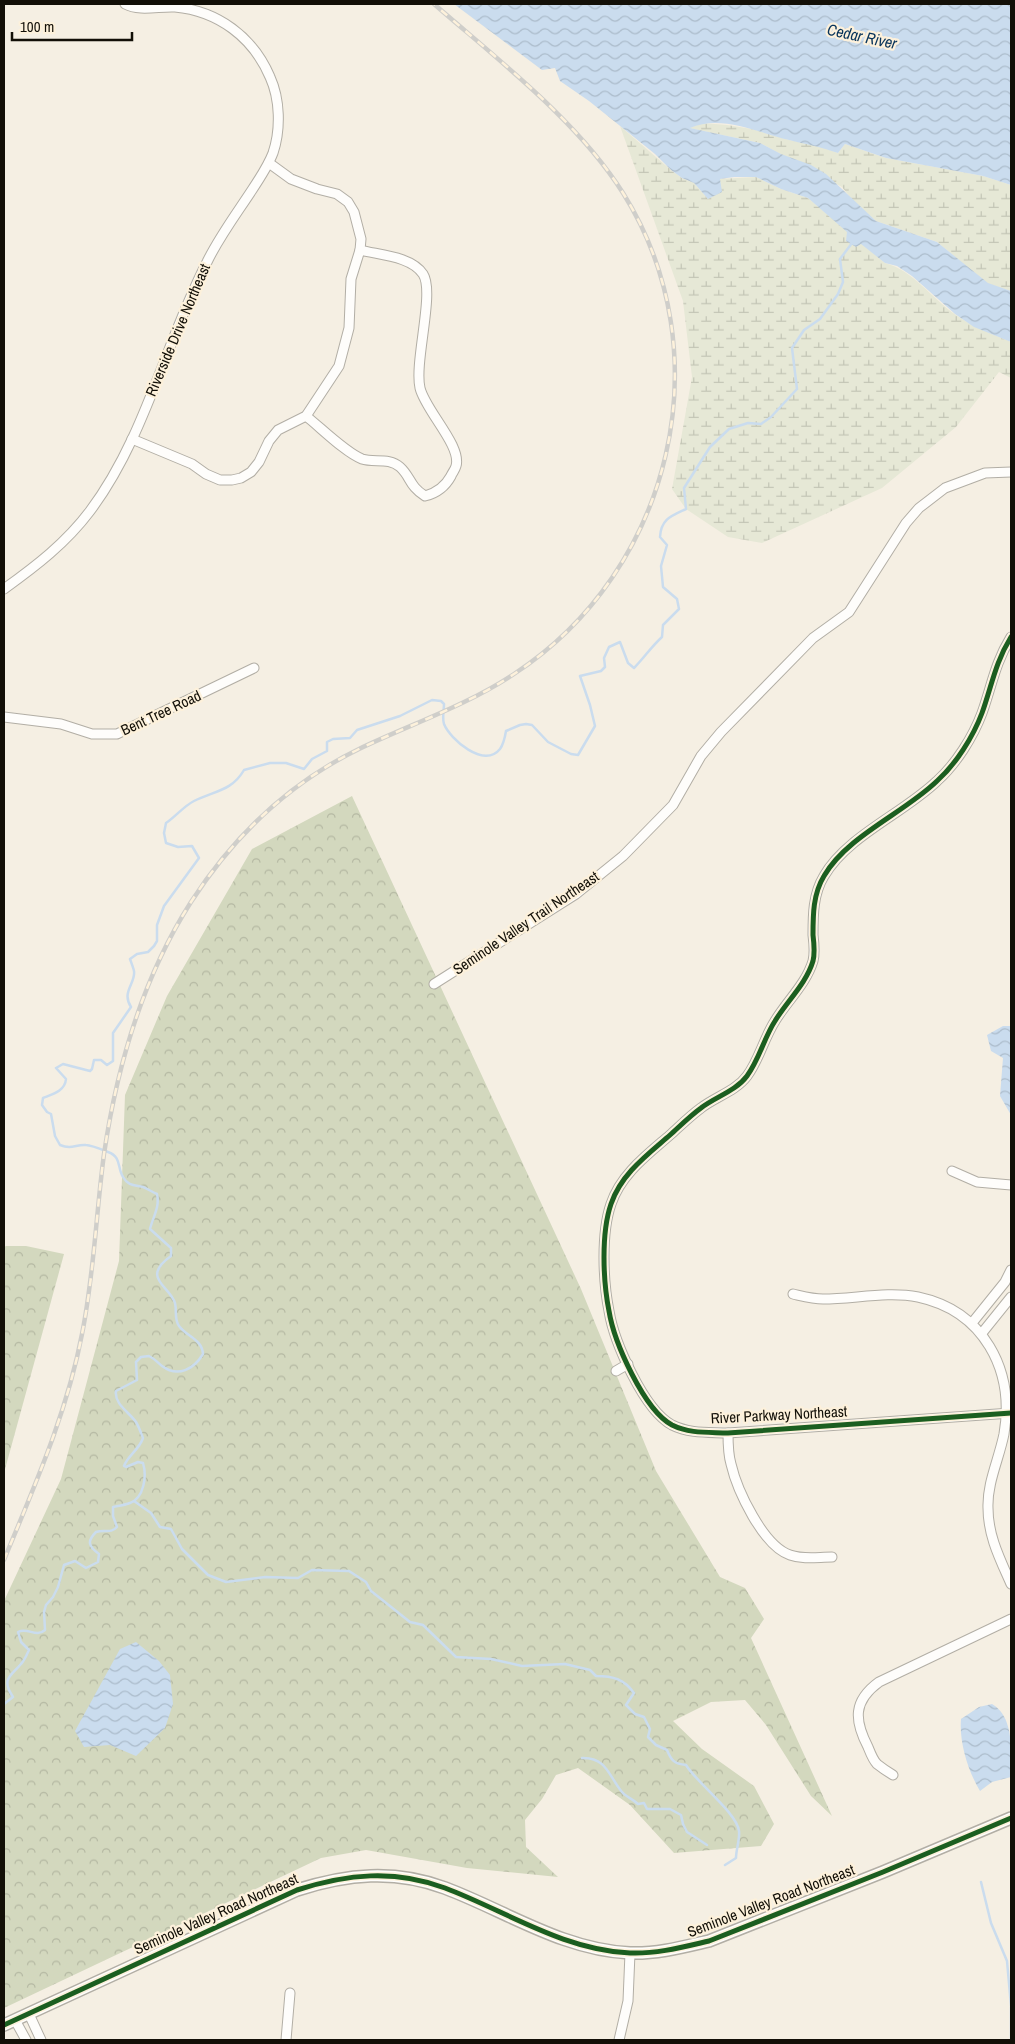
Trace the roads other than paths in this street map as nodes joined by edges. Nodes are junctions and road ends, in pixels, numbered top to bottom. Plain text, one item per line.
1 (125, 4) edge
2 (175, 6) edge
3 (269, 163) junction
4 (360, 250) junction
5 (306, 416) junction
6 (132, 439) junction
7 (1011, 472) edge
8 (4, 589) edge
9 (1011, 637) edge
10 (254, 668) dead end
11 (4, 717) edge
12 (434, 984) dead end
13 (952, 1171) dead end
14 (1011, 1185) edge
15 (1011, 1270) edge
16 (793, 1294) dead end
17 (1011, 1297) edge
18 (972, 1323) junction
19 (982, 1334) junction
20 (628, 1364) junction
21 (616, 1371) dead end
22 (1010, 1413) edge
23 (728, 1433) junction
24 (832, 1557) dead end
25 (1011, 1584) edge
26 (1011, 1619) edge
27 (894, 1775) dead end
28 (1011, 1818) edge
29 (630, 1953) junction
30 (290, 1993) dead end
31 (28, 2014) junction
32 (15, 2020) junction
33 (4, 2025) edge
34 (26, 2040) edge
35 (41, 2040) edge
36 (286, 2040) edge
37 (619, 2040) edge

1 - 2 street, Riverside Drive Northeast
2 - 3 street, Riverside Drive Northeast
3 - 4 street
3 - 6 street, Riverside Drive Northeast
4 - 5 street
4 - 5 street
5 - 6 street
6 - 8 street, Riverside Drive Northeast
7 - 12 street, Seminole Valley Trail Northeast
9 - 20 street, River Parkway Northeast
10 - 11 street, Bent Tree Road
13 - 14 street
15 - 18 street
16 - 18 street
17 - 19 street
18 - 19 street
19 - 22 street
20 - 21 street
20 - 23 street, River Parkway Northeast
22 - 23 street, River Parkway Northeast
22 - 25 street
23 - 24 street
26 - 27 street
28 - 29 street, Seminole Valley Road Northeast
29 - 31 street, Seminole Valley Road Northeast
29 - 37 street
30 - 36 street
31 - 32 street, Seminole Valley Road Northeast
31 - 35 street
32 - 33 street, Seminole Valley Road Northeast
32 - 34 street

